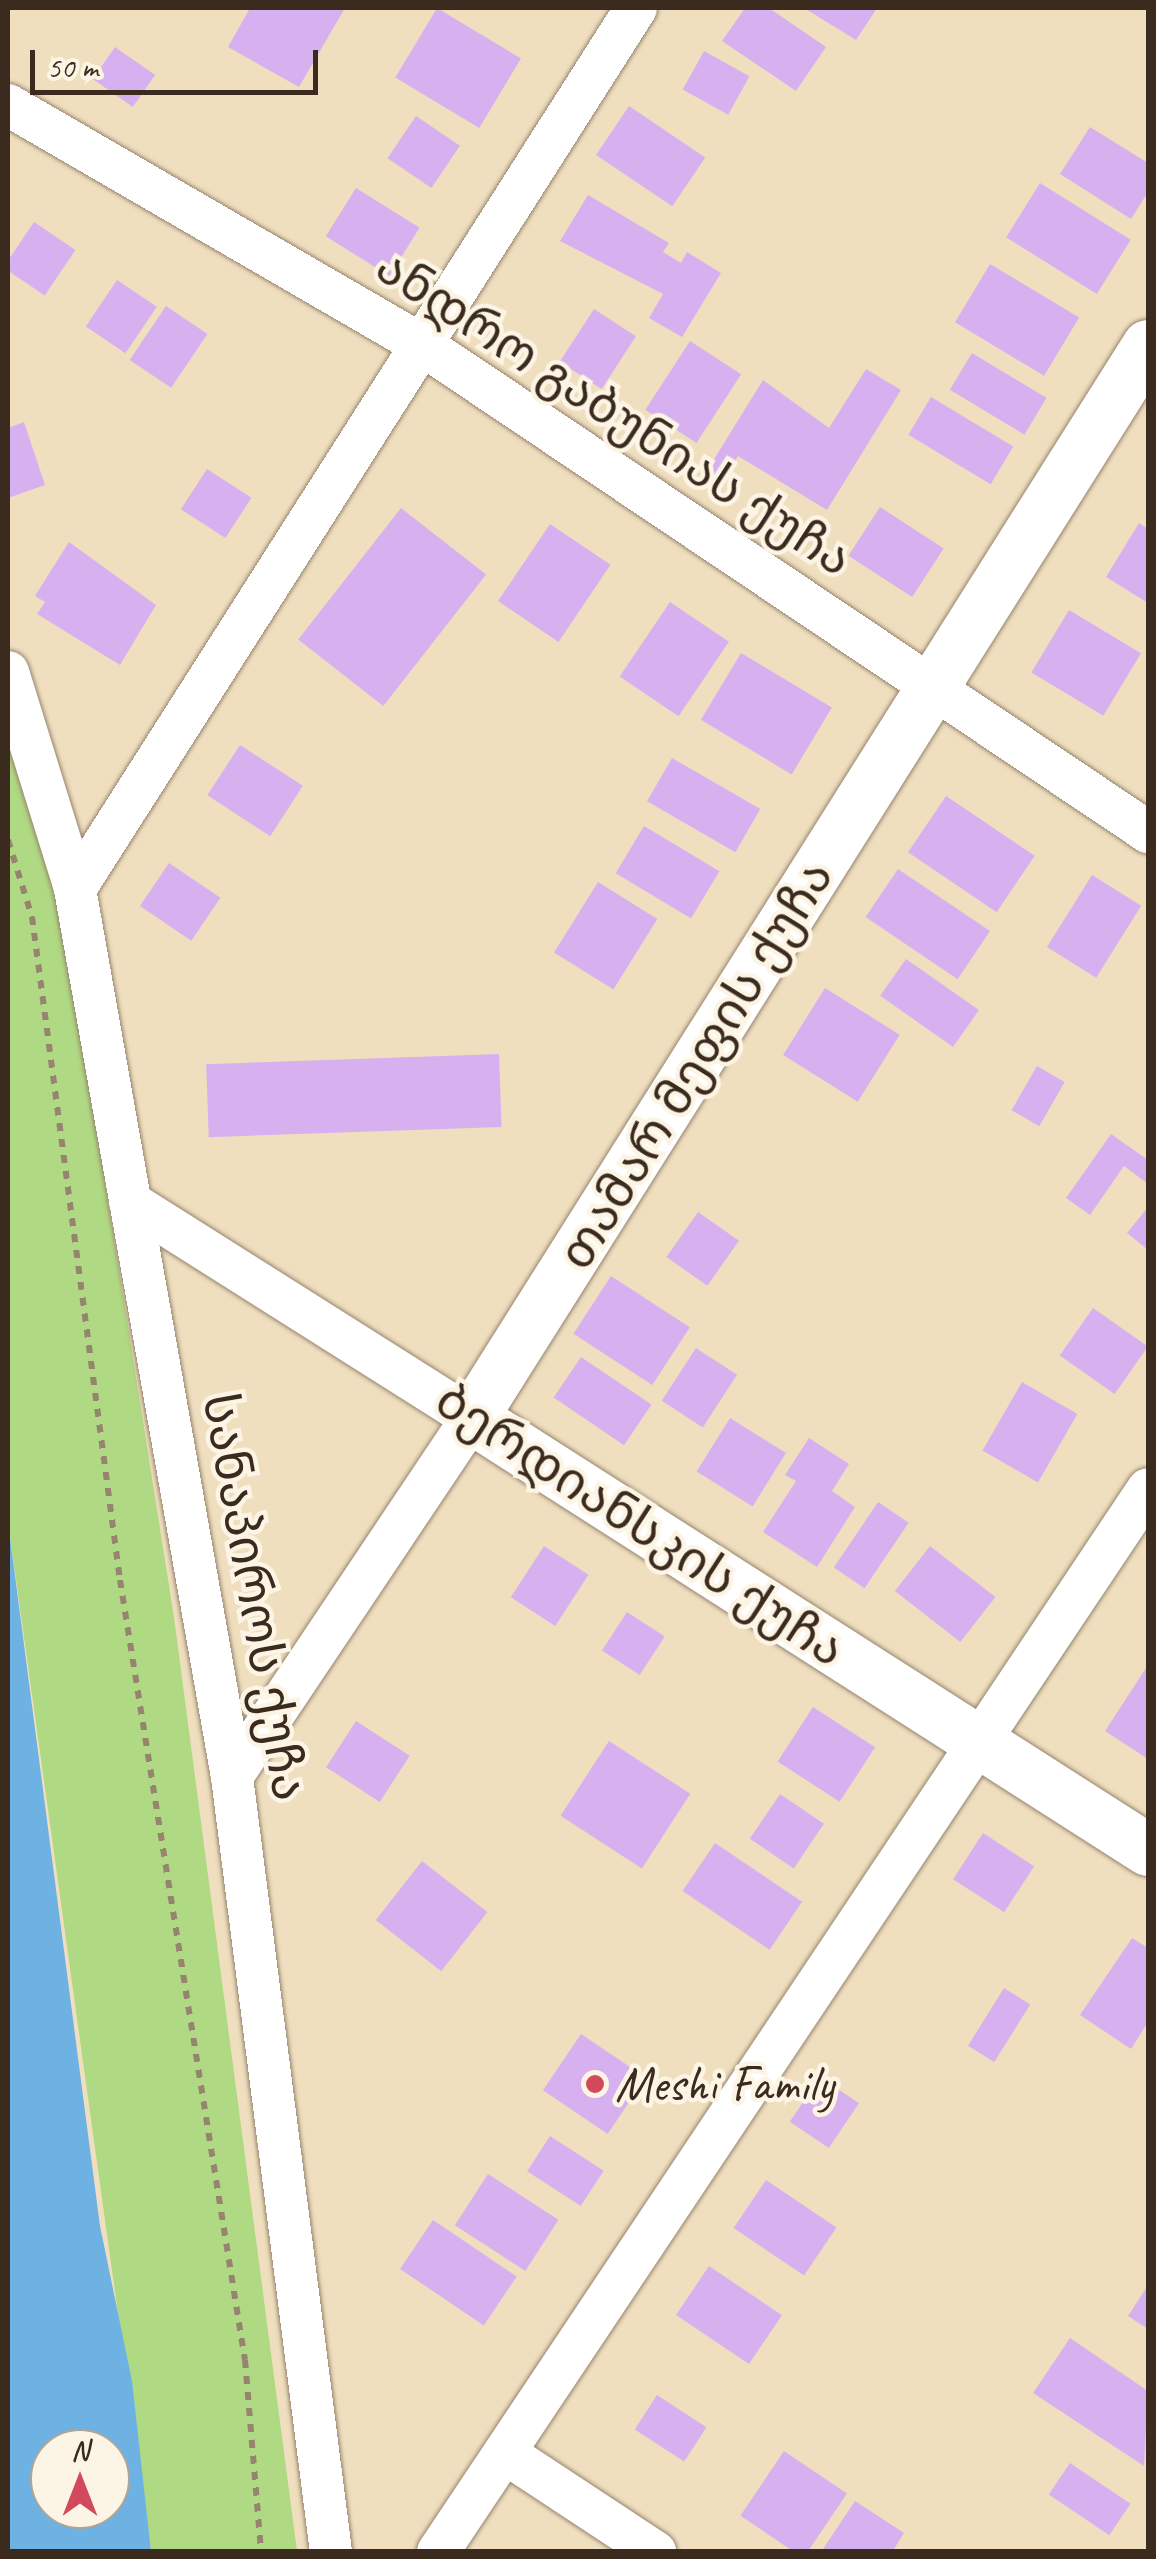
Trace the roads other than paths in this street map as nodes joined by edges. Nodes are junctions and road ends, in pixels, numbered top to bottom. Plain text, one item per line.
1 (636, 8) edge
2 (8, 105) edge
3 (421, 344) junction
4 (1148, 346) edge
5 (8, 672) edge
6 (934, 691) junction
7 (1148, 832) edge
8 (75, 889) junction
9 (130, 1202) junction
10 (472, 1418) junction
11 (1148, 1489) edge
12 (985, 1746) junction
13 (232, 1777) junction
14 (1148, 1850) edge
15 (505, 2453) junction
16 (331, 2552) edge
17 (438, 2552) edge
18 (655, 2552) edge

1 - 3 street
2 - 3 street, ანდრო გაბუნიას ქუჩა
3 - 6 street, ანდრო გაბუნიას ქუჩა
3 - 8 street
4 - 6 street, თამარ მეფის ქუჩა
5 - 8 street, სანაპიროს ქუჩა
6 - 7 street, ანდრო გაბუნიას ქუჩა
6 - 10 street, თამარ მეფის ქუჩა
8 - 9 street, სანაპიროს ქუჩა
9 - 10 street, ბერდიანსკის ქუჩა
9 - 13 street, სანაპიროს ქუჩა
10 - 12 street, ბერდიანსკის ქუჩა
10 - 13 street, თამარ მეფის ქუჩა
11 - 12 street
12 - 14 street, ბერდიანსკის ქუჩა
12 - 15 street
13 - 16 street, სანაპიროს ქუჩა
15 - 17 street
15 - 18 street

